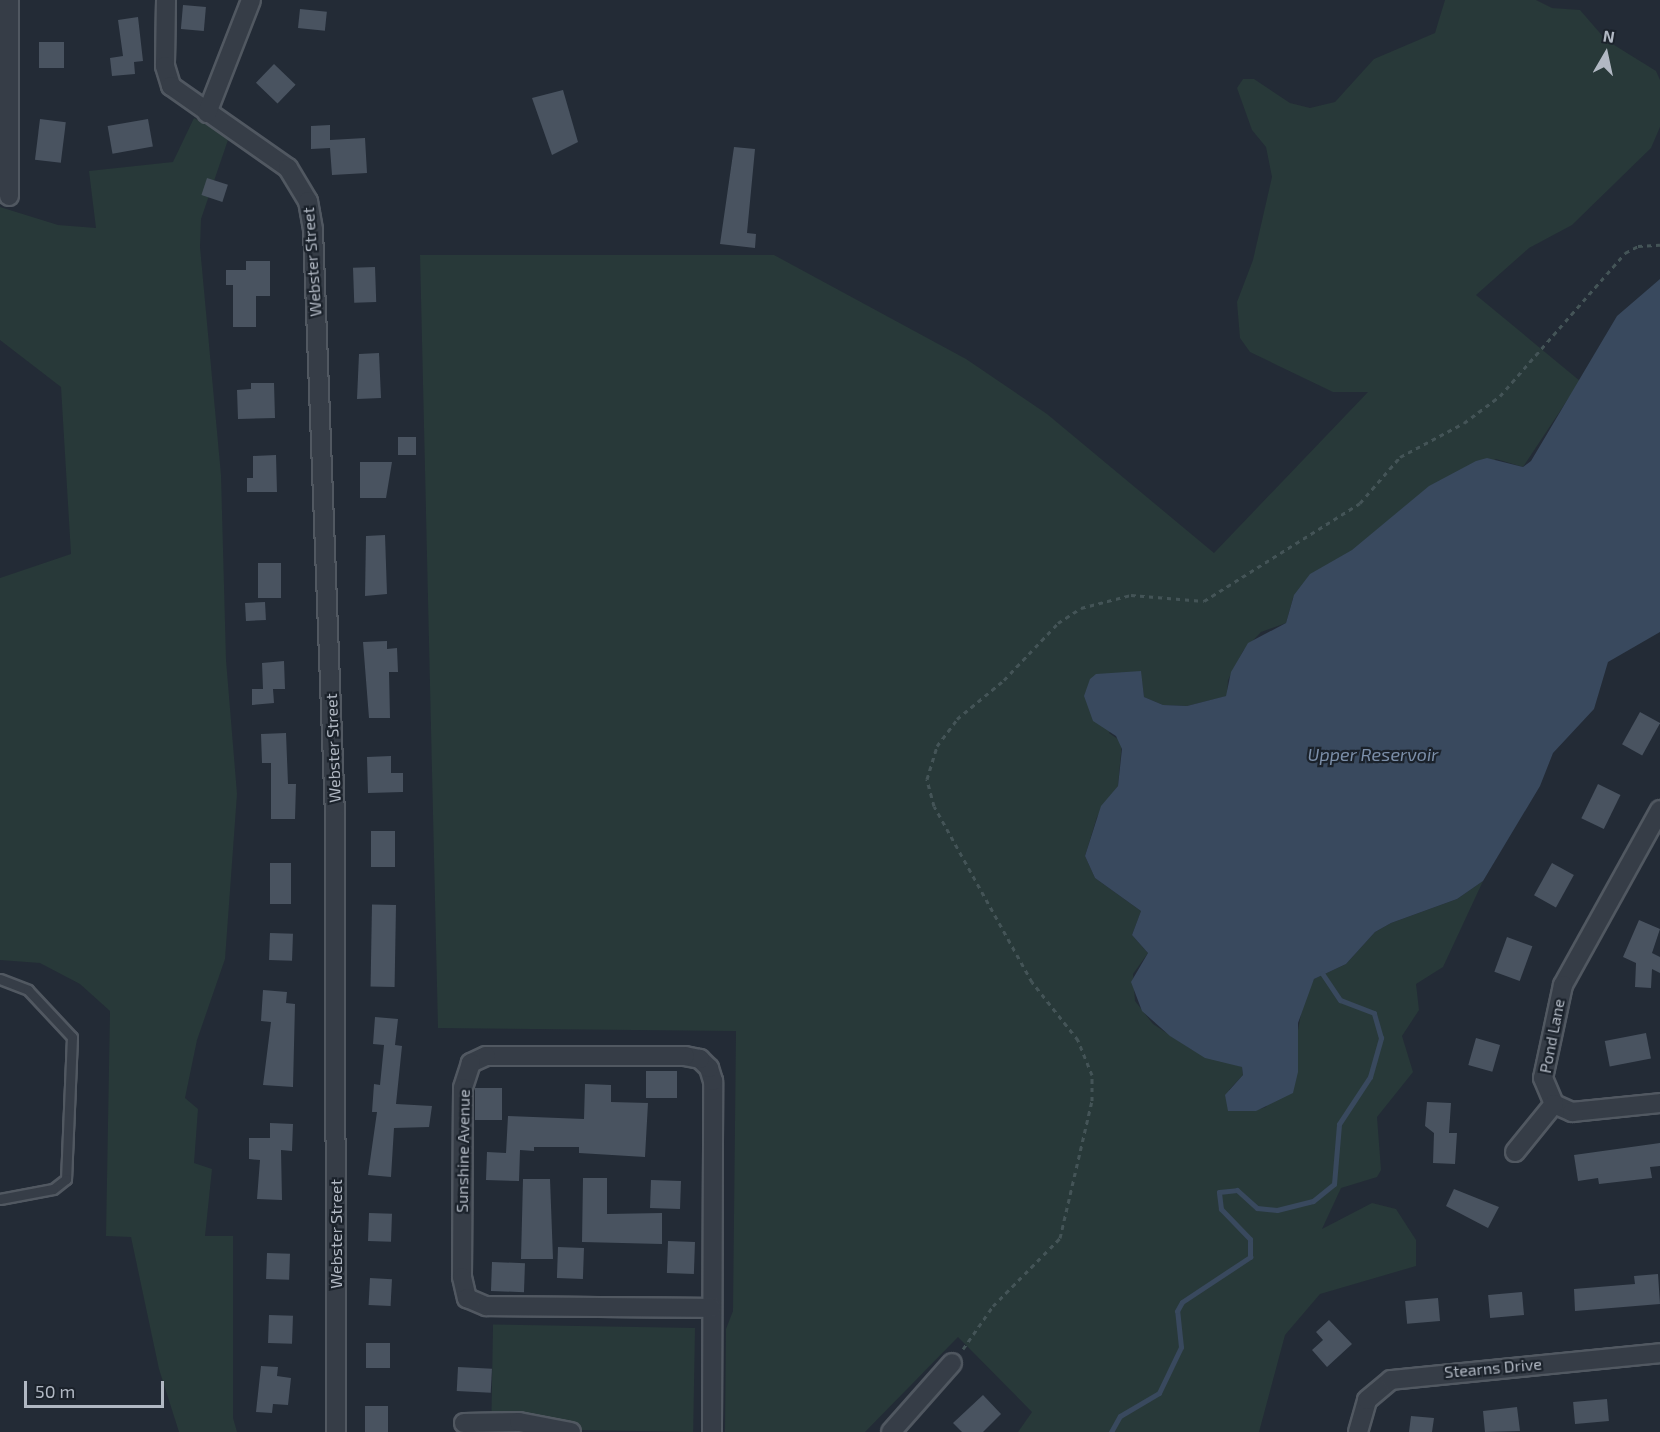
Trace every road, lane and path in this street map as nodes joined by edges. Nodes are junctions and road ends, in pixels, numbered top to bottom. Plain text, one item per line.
1 (9, 0) edge
2 (166, 0) edge
3 (251, 0) edge
4 (207, 113) junction
5 (9, 196) dead end
6 (1660, 245) edge
7 (1660, 810) edge
8 (0, 979) edge
9 (1660, 1103) edge
10 (1554, 1104) junction
11 (1515, 1152) dead end
12 (0, 1199) edge
13 (712, 1308) junction
14 (1660, 1353) edge
15 (952, 1364) joint
16 (464, 1423) dead end
17 (336, 1432) edge
18 (571, 1432) edge
19 (712, 1432) edge
20 (891, 1432) edge
21 (1358, 1432) edge

1 - 5 street
2 - 4 street, Webster Street
3 - 4 street
4 - 17 street, Webster Street
6 - 15 path
7 - 10 street, Pond Lane
8 - 12 lane
9 - 10 street
10 - 11 street
13 - 13 street, Sunshine Avenue
13 - 19 street, Sunshine Avenue
14 - 21 street, Stearns Drive
15 - 20 street
16 - 18 street

